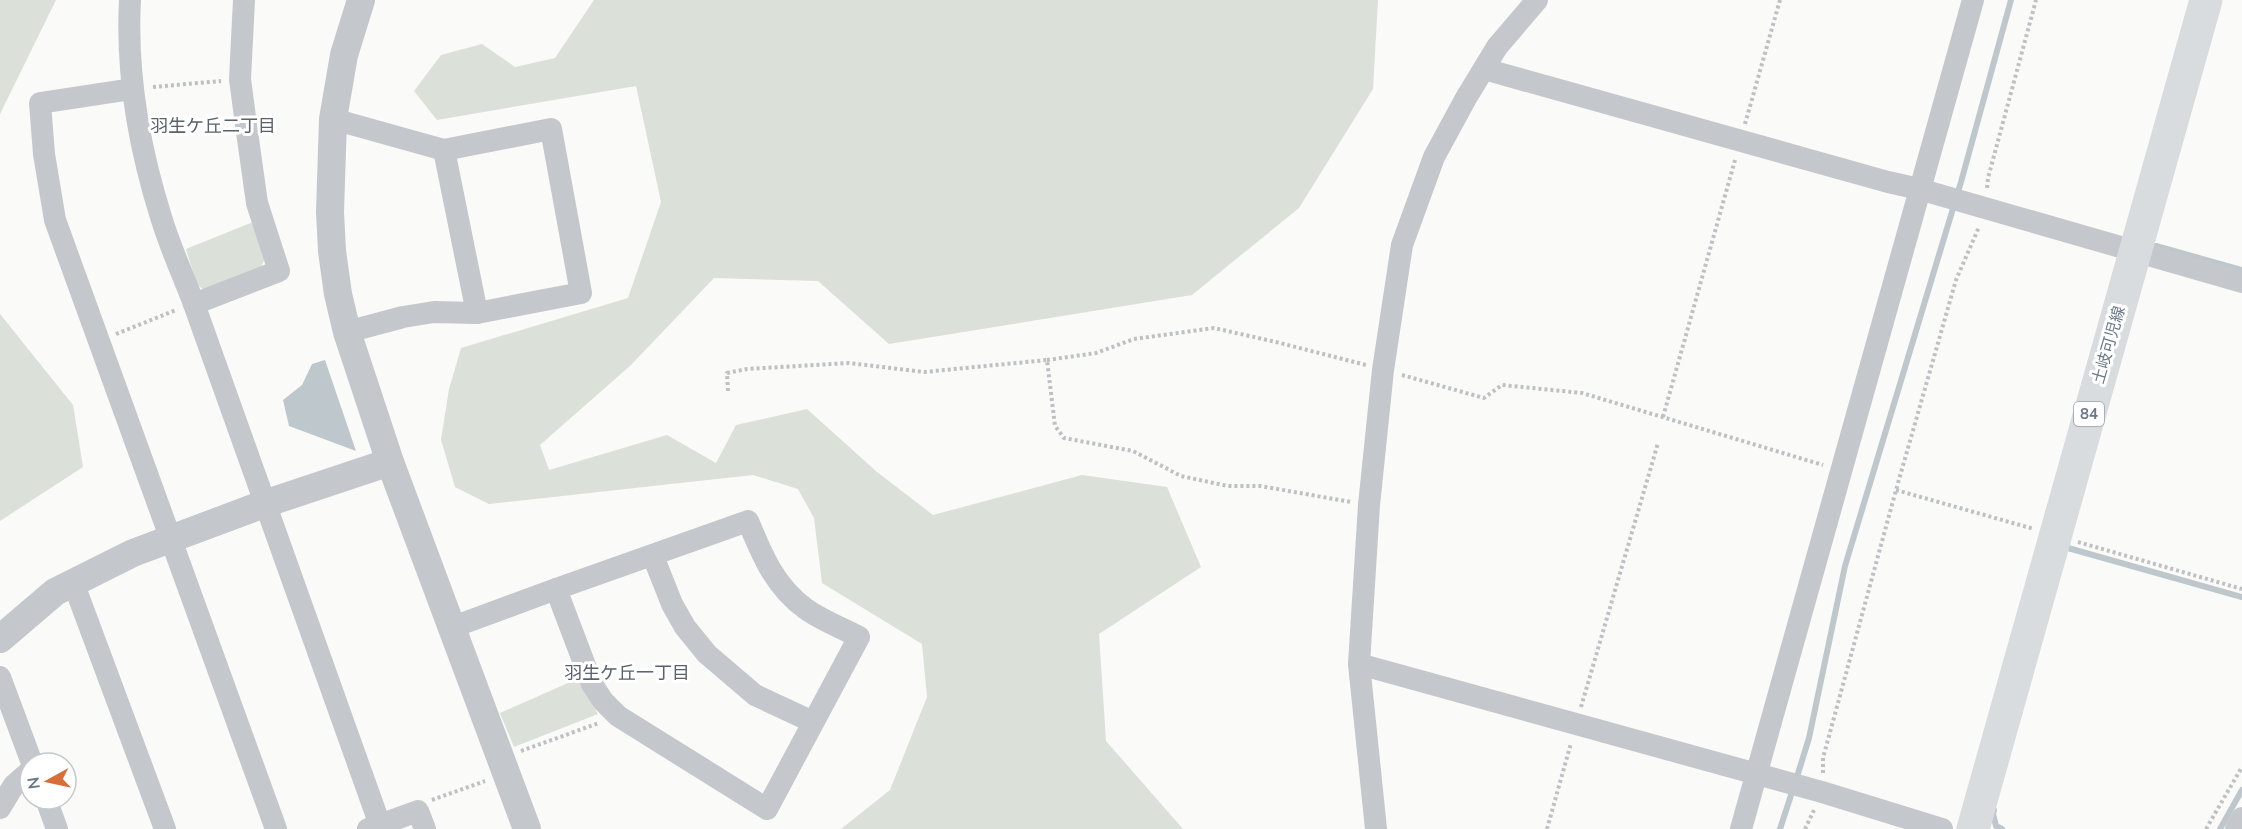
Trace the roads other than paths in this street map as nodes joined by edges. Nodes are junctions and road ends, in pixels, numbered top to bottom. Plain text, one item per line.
1 (130, 0) edge
2 (244, 0) edge
3 (361, 0) edge
4 (1537, 0) edge
5 (1973, 0) edge
6 (2206, 0) edge
7 (1484, 69) junction
8 (132, 90) junction
9 (333, 119) junction
10 (444, 150) junction
11 (1919, 189) junction
12 (2135, 252) junction
13 (2242, 282) edge
14 (194, 303) junction
15 (477, 313) junction
16 (347, 332) junction
17 (390, 462) junction
18 (264, 504) junction
19 (170, 540) junction
20 (653, 556) junction
21 (73, 582) junction
22 (556, 589) junction
23 (453, 627) junction
24 (0, 639) edge
25 (1359, 664) junction
26 (0, 677) edge
27 (813, 722) junction
28 (28, 751) edge
29 (1756, 775) junction
30 (18, 782) edge
31 (0, 808) edge
32 (50, 811) edge
33 (2242, 818) edge
34 (421, 820) edge
35 (374, 827) edge
36 (57, 829) edge
37 (165, 829) edge
38 (276, 829) edge
39 (527, 829) edge
40 (1376, 829) edge
41 (1741, 829) edge
42 (1942, 829) edge
43 (1973, 829) edge
44 (2236, 829) edge

1 - 8 street
2 - 14 street
3 - 9 street
4 - 7 street
5 - 11 street
6 - 12 main road, 土岐可児線 / 84
7 - 11 street
7 - 25 street
8 - 14 street
8 - 19 street
9 - 10 street
9 - 16 street
10 - 15 street
10 - 15 street
11 - 12 street
11 - 29 street
12 - 13 street
12 - 43 main road, 土岐可児線 / 84
14 - 18 street
15 - 16 street
16 - 17 street
17 - 18 street
17 - 23 street
18 - 19 street
18 - 35 street
19 - 21 street
19 - 38 street
20 - 22 street
20 - 27 street
20 - 27 street
21 - 24 street
21 - 37 street
22 - 23 street
22 - 27 street
23 - 39 street
25 - 29 street
25 - 40 street
26 - 28 street
29 - 41 street
29 - 42 street
30 - 31 street
32 - 36 street
33 - 44 street
34 - 35 street

